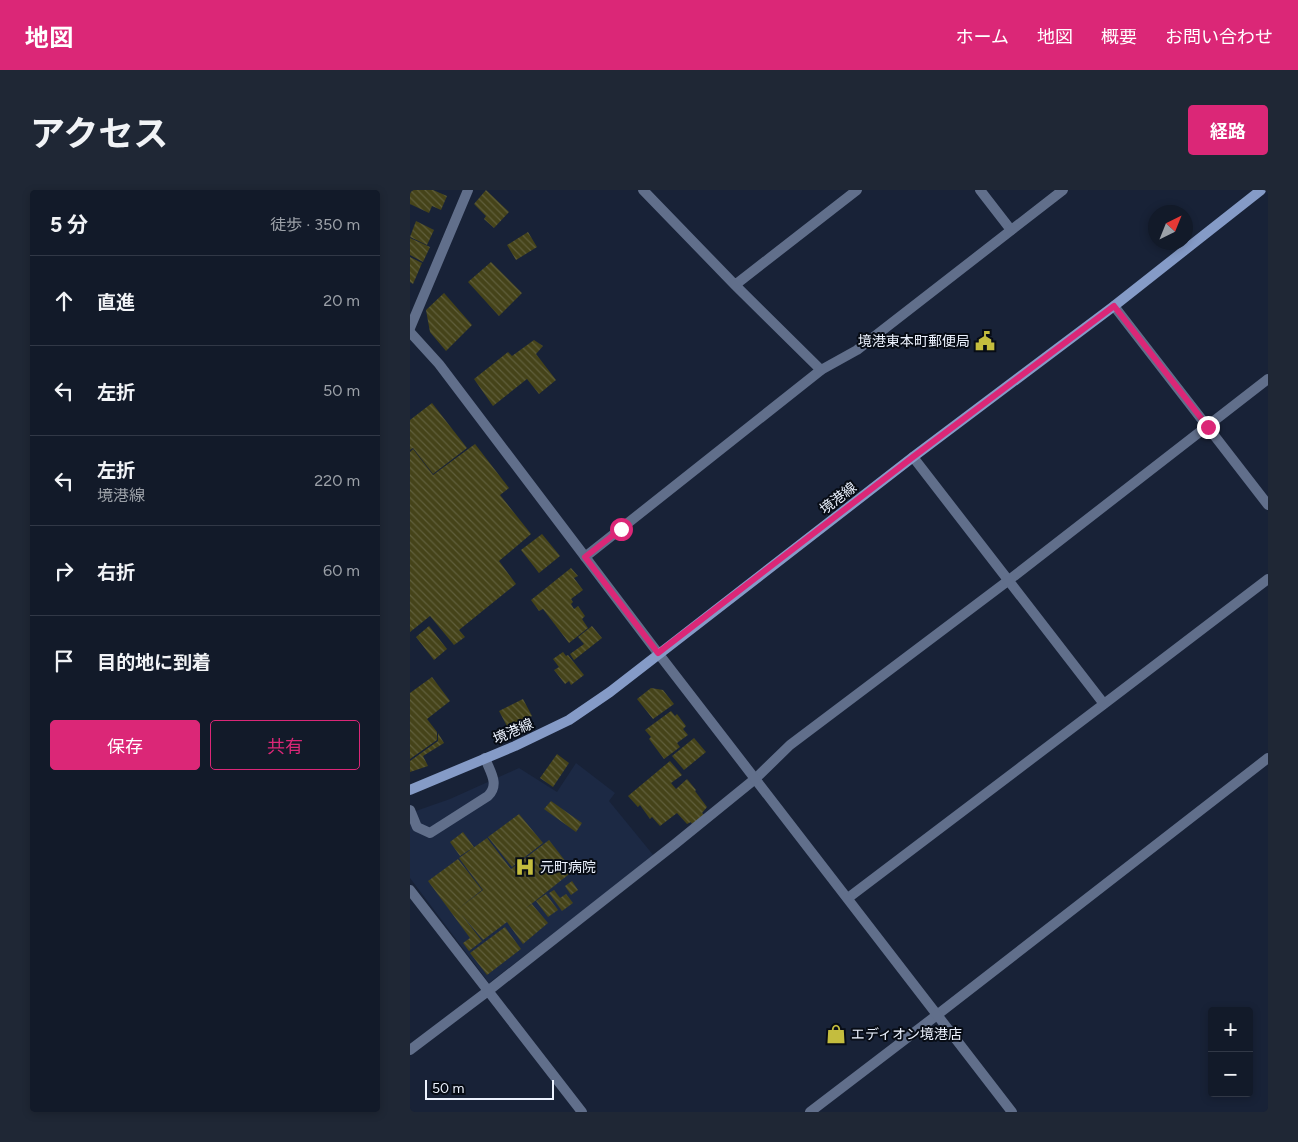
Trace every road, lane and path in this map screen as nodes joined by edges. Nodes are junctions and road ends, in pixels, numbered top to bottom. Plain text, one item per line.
1 (468, 190) edge
2 (643, 190) edge
3 (857, 190) edge
4 (980, 190) edge
5 (1063, 190) edge
6 (1261, 190) edge
7 (1011, 230) junction
8 (735, 285) junction
9 (1114, 306) junction
10 (410, 328) edge
11 (410, 332) edge
12 (821, 370) junction
13 (1268, 379) edge
14 (1208, 427) junction
15 (913, 457) junction
16 (1268, 505) edge
17 (585, 557) junction
18 (1268, 579) edge
19 (1009, 580) junction
20 (658, 653) junction
21 (1104, 704) junction
22 (485, 758) junction
23 (1268, 758) edge
24 (755, 779) junction
25 (410, 790) edge
26 (410, 810) edge
27 (410, 890) edge
28 (848, 898) junction
29 (488, 991) junction
30 (937, 1015) junction
31 (410, 1050) edge
32 (582, 1112) edge
33 (810, 1112) edge
34 (1012, 1112) edge

1 - 10 street
2 - 8 street
3 - 8 street
4 - 7 street
5 - 7 street
6 - 9 main road, 境港線
7 - 12 street
8 - 12 street
9 - 14 street
9 - 15 main road, 境港線
11 - 17 street
12 - 17 street
13 - 14 street
14 - 16 street
14 - 19 street
15 - 19 street
15 - 20 main road, 境港線
17 - 20 street
18 - 21 street
19 - 21 street
19 - 24 street
20 - 22 main road, 境港線
20 - 24 street
21 - 28 street
22 - 25 main road, 境港線
22 - 26 street
23 - 30 street
24 - 28 street
24 - 29 street
27 - 29 street
28 - 30 street
29 - 31 street
29 - 32 street
30 - 33 street
30 - 34 street

